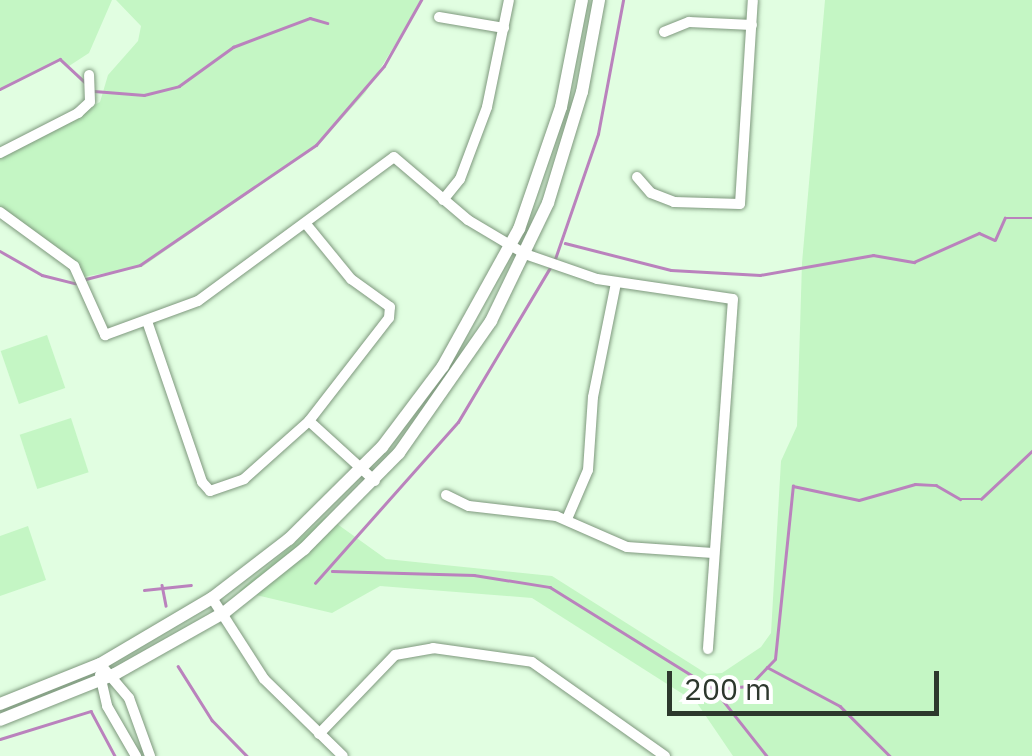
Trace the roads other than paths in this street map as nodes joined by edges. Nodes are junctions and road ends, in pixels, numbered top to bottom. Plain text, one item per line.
1 (510, 0) edge
2 (582, 0) edge
3 (599, 0) edge
4 (753, 0) edge
5 (439, 17) dead end
6 (752, 26) junction
7 (504, 28) junction
8 (664, 32) dead end
9 (89, 76) dead end
10 (566, 87) junction
11 (582, 92) junction
12 (0, 153) edge
13 (637, 178) dead end
14 (443, 200) junction
15 (0, 212) edge
16 (306, 224) junction
17 (510, 246) junction
18 (525, 254) junction
19 (616, 283) junction
20 (148, 324) junction
21 (308, 422) junction
22 (362, 470) junction
23 (375, 481) junction
24 (446, 495) dead end
25 (567, 519) junction
26 (713, 552) junction
27 (212, 598) junction
28 (224, 612) junction
29 (708, 649) dead end
30 (100, 664) junction
31 (114, 674) junction
32 (100, 681) junction
33 (0, 704) edge
34 (0, 720) edge
35 (319, 734) junction
36 (136, 756) edge
37 (150, 756) edge
38 (344, 756) edge
39 (665, 756) edge

1 - 7 street
2 - 10 street
3 - 11 street
4 - 6 street
5 - 7 street
6 - 8 street
6 - 13 street
7 - 14 street
9 - 12 street
10 - 11 street
10 - 17 street
11 - 18 street
14 - 16 street
14 - 17 street
15 - 20 street
16 - 20 street
16 - 21 street
17 - 18 street
17 - 22 street
18 - 19 street
18 - 23 street
19 - 25 street
19 - 26 street
20 - 21 street
21 - 22 street
22 - 23 street
22 - 27 street
23 - 28 street
24 - 25 street
25 - 26 street
26 - 29 street
27 - 28 street
27 - 30 street
28 - 31 street
28 - 35 street
30 - 31 street
30 - 32 street
30 - 33 street
31 - 32 street
31 - 37 street
32 - 34 street
32 - 36 street
35 - 38 street
35 - 39 street

